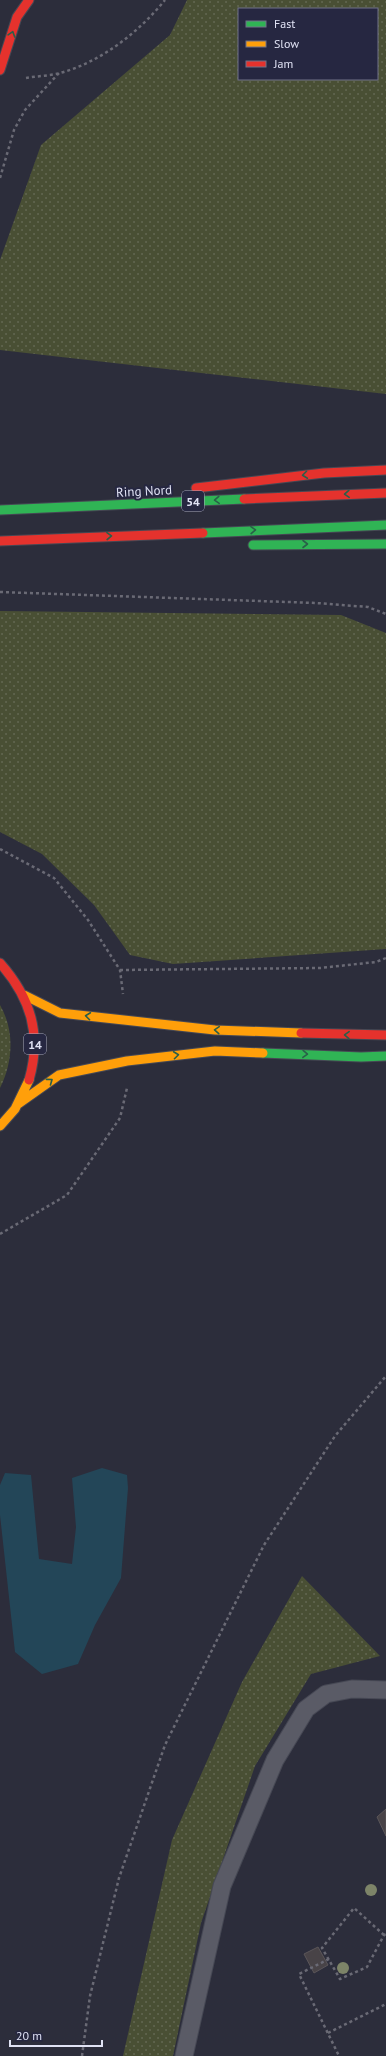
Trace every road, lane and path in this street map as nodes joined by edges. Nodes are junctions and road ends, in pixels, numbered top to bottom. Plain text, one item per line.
1 (29, 0) edge
2 (165, 0) edge
3 (0, 70) edge
4 (60, 73) junction
5 (19, 79) dead end
6 (0, 178) edge
7 (386, 470) edge
8 (184, 490) dead end
9 (386, 493) edge
10 (152, 494) dead end
11 (27, 509) junction
12 (0, 510) edge
13 (386, 525) edge
14 (0, 541) edge
15 (244, 544) dead end
16 (386, 544) edge
17 (0, 545) edge
18 (150, 545) dead end
19 (0, 592) edge
20 (386, 614) edge
21 (386, 958) edge
22 (0, 963) edge
23 (120, 970) dead end
24 (24, 995) junction
25 (386, 1035) edge
26 (386, 1056) edge
27 (18, 1104) junction
28 (0, 1126) edge
29 (386, 1376) edge
30 (386, 1690) edge
31 (385, 1935) edge
32 (329, 1959) junction
33 (386, 2004) edge
34 (328, 2033) junction
35 (82, 2056) edge
36 (184, 2056) edge
37 (339, 2056) edge

3 -> 1 main road
2 - 4 path
4 - 5 path
4 - 6 path
7 -> 8 main road
9 -> 11 main road, Ring Nord / 54
10 - 11 main road
11 - 12 main road, Ring Nord / 54
14 -> 13 main road
15 -> 16 main road
17 - 18 main road
19 - 20 path
21 - 23 path
22 - 24 main road, 14
25 -> 24 main road
24 - 27 main road, 14
27 -> 26 main road
27 - 28 main road, 14
29 - 35 path
30 - 36 lane
31 - 32 path
31 - 32 path
32 - 34 path
33 - 34 path
34 - 37 path

